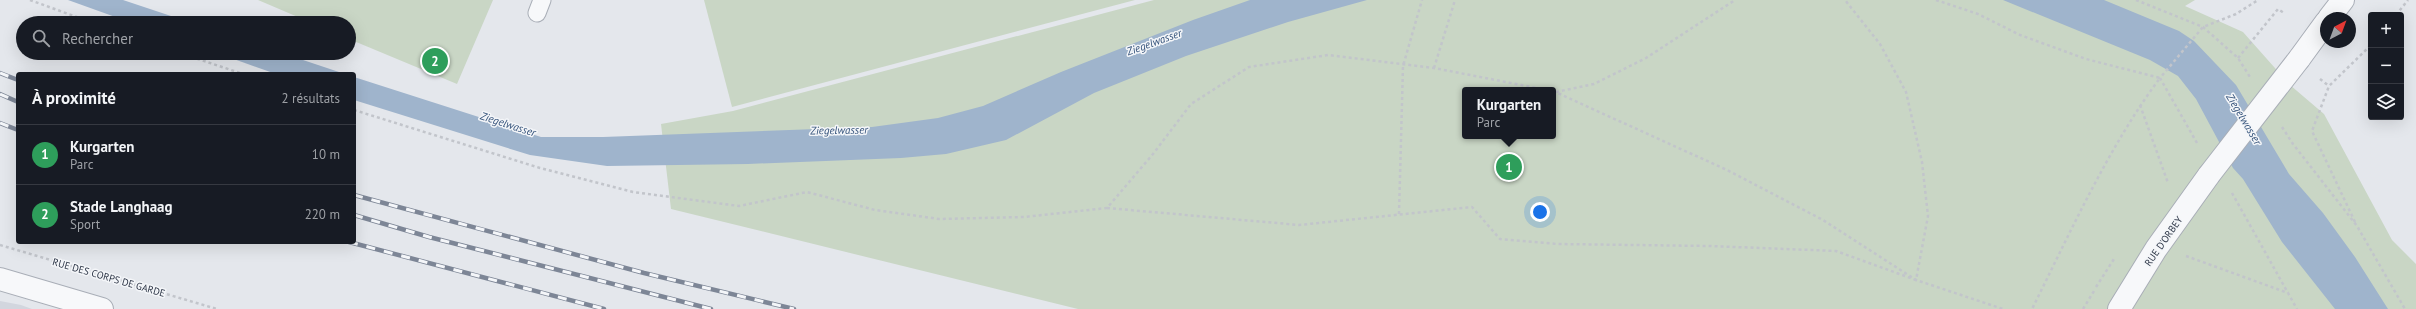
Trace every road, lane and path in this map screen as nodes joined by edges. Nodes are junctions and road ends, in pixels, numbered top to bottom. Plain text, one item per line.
1 (30, 0) edge
2 (1422, 0) edge
3 (1455, 0) edge
4 (1735, 0) edge
5 (1845, 0) edge
6 (1936, 0) edge
7 (2136, 0) edge
8 (2258, 0) edge
9 (2342, 0) edge
10 (2408, 0) edge
11 (2333, 12) edge
12 (2398, 12) edge
13 (2284, 13) dead end
14 (75, 16) edge
15 (2203, 26) junction
16 (2320, 30) edge
17 (2368, 48) edge
18 (2238, 58) junction
19 (201, 60) edge
20 (1403, 66) junction
21 (1434, 68) junction
22 (237, 72) edge
23 (2315, 74) dead end
24 (2160, 78) junction
25 (2251, 78) dead end
26 (2329, 86) junction
27 (1532, 87) edge
28 (1556, 92) edge
29 (1556, 93) edge
30 (2140, 104) junction
31 (356, 111) edge
32 (2280, 124) dead end
33 (2168, 183) dead end
34 (1106, 208) junction
35 (1399, 214) junction
36 (2357, 226) junction
37 (0, 245) edge
38 (2182, 255) dead end
39 (0, 279) edge
40 (1916, 280) junction
41 (102, 309) edge
42 (217, 309) edge
43 (2003, 309) edge
44 (2032, 309) edge
45 (2119, 309) edge
46 (2297, 309) edge
47 (2405, 309) edge

1 - 14 path
2 - 20 path
3 - 21 path
4 - 28 path
5 - 40 path
6 - 24 path
7 - 15 path
8 - 15 path
9 - 11 street
10 - 12 path
13 - 18 path
15 - 18 path
15 - 24 path
16 - 45 street, RUE D'ORBEY, bridge
17 - 26 path
18 - 25 path
19 - 22 path
20 - 21 path
20 - 34 path
20 - 35 path
21 - 27 path
23 - 26 path
24 - 30 path
26 - 36 path
29 - 40 path
30 - 33 path
30 - 44 path
31 - 34 path
32 - 36 path
34 - 35 path
35 - 40 path
36 - 47 path
37 - 42 path, RUE DES CORPS DE GARDE
38 - 46 path
39 - 41 street
40 - 43 path

